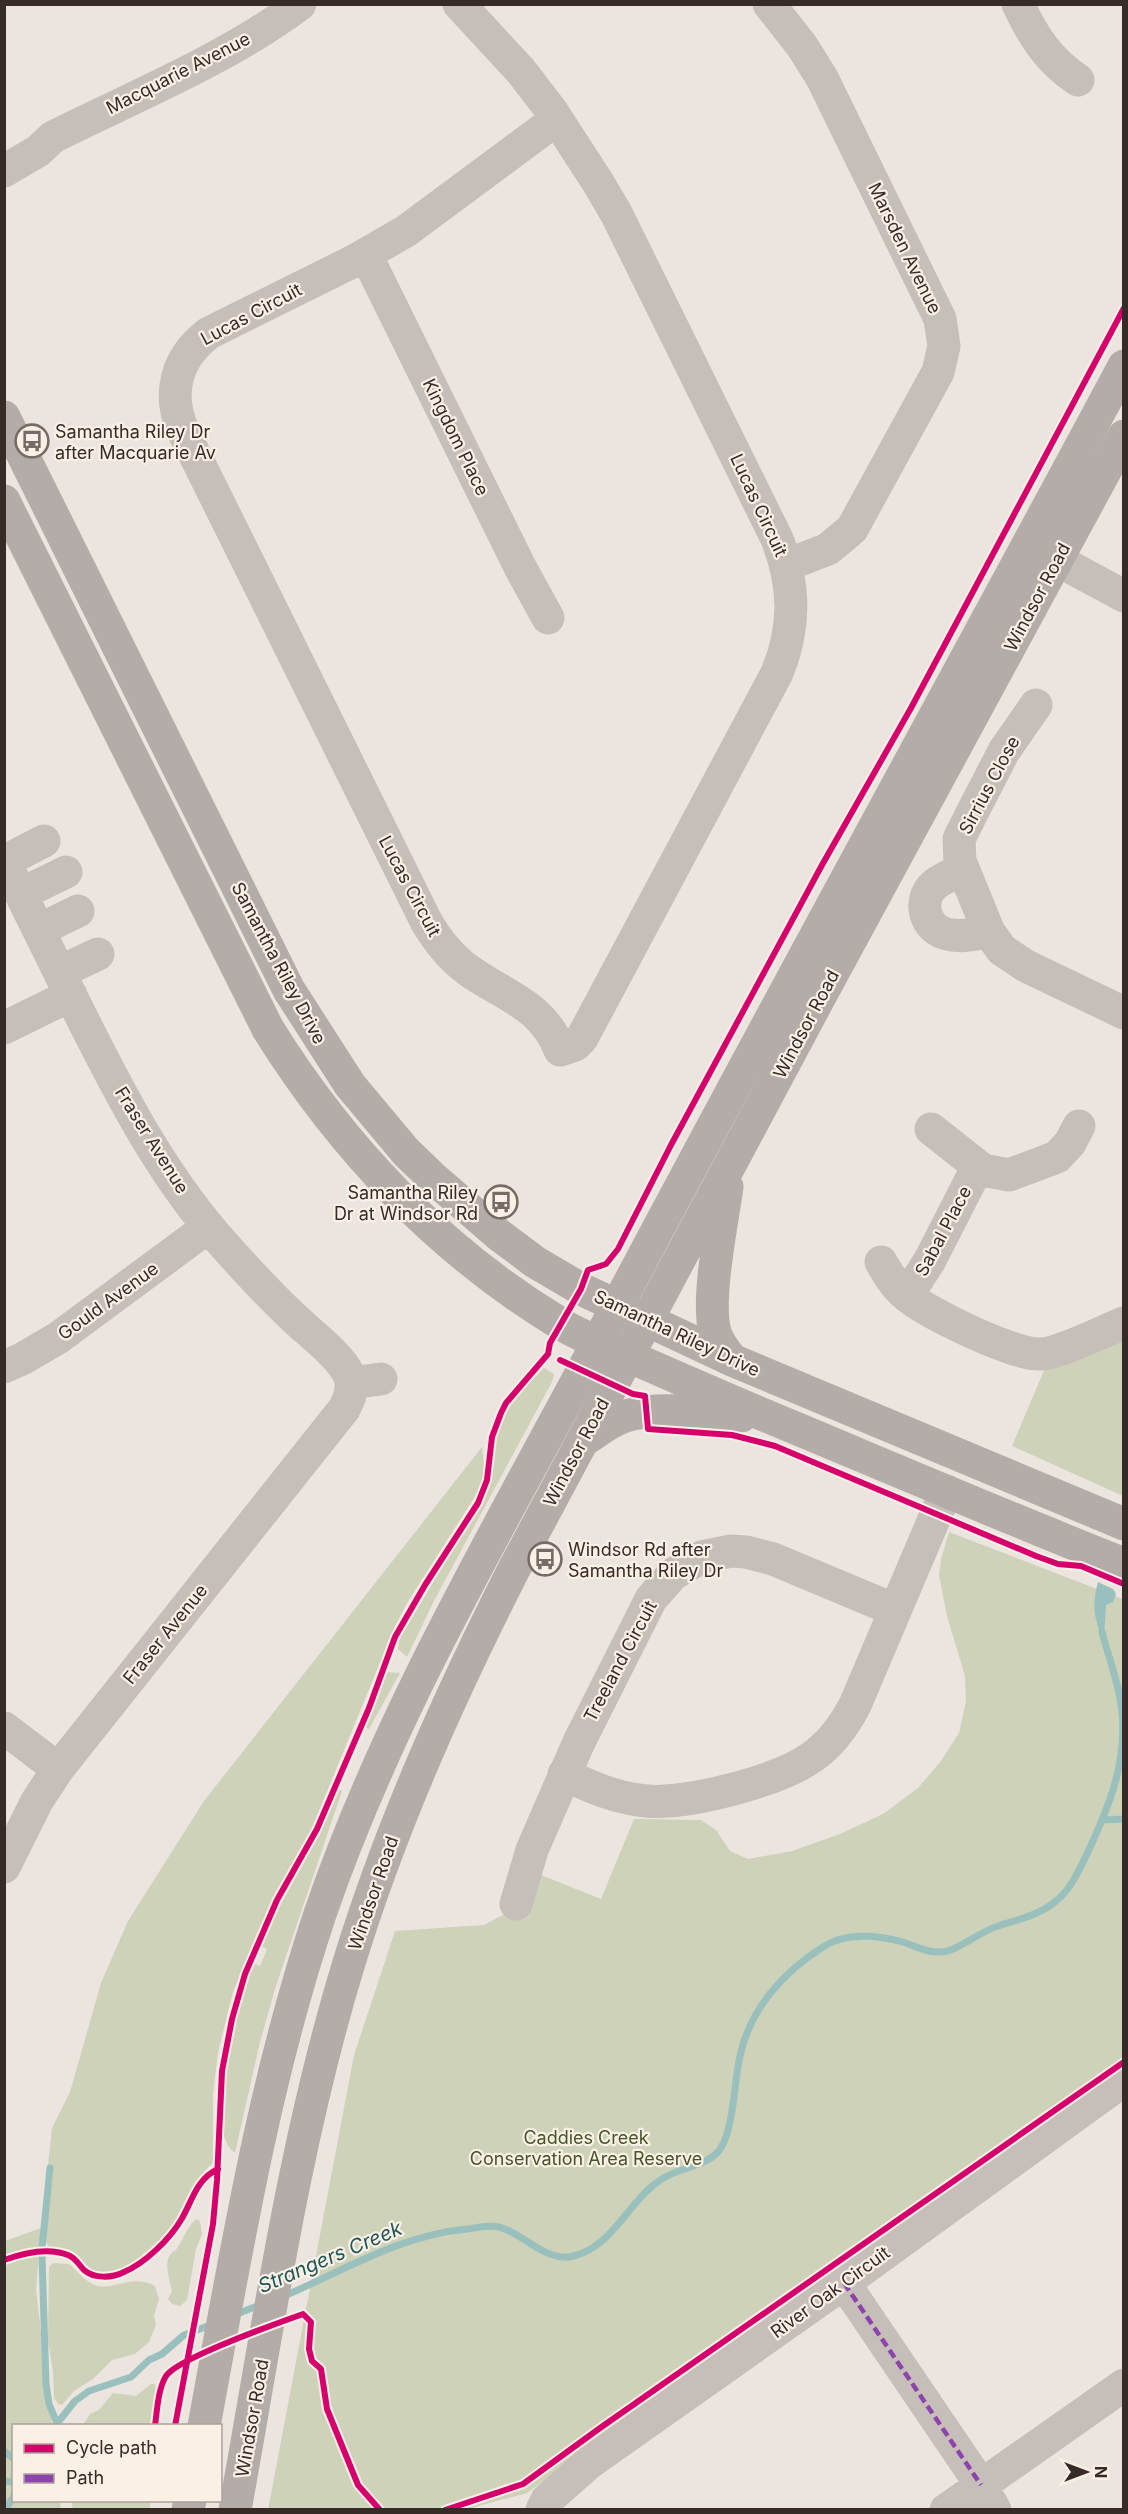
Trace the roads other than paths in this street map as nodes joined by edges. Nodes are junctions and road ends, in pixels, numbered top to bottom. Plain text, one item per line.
1 (300, 4) edge
2 (459, 4) edge
3 (769, 4) edge
4 (1018, 4) edge
5 (1078, 80) dead end
6 (557, 119) junction
7 (53, 137) junction
8 (4, 152) edge
9 (4, 171) edge
10 (366, 255) junction
11 (1124, 366) edge
12 (4, 417) edge
13 (1124, 436) edge
14 (4, 501) edge
15 (1057, 560) junction
16 (787, 565) junction
17 (1124, 596) edge
18 (548, 618) dead end
19 (1036, 705) dead end
20 (44, 841) dead end
21 (5, 861) edge
22 (963, 870) junction
23 (66, 872) dead end
24 (21, 894) junction
25 (78, 910) dead end
26 (39, 930) junction
27 (989, 932) junction
28 (98, 954) dead end
29 (65, 984) junction
30 (1124, 1013) edge
31 (4, 1028) edge
32 (1079, 1126) dead end
33 (931, 1129) dead end
34 (730, 1164) junction
35 (978, 1166) junction
36 (208, 1227) junction
37 (881, 1262) dead end
38 (907, 1296) junction
39 (616, 1306) junction
40 (647, 1321) junction
41 (1124, 1323) edge
42 (598, 1342) junction
43 (628, 1356) junction
44 (732, 1360) junction
45 (4, 1367) edge
46 (783, 1422) junction
47 (583, 1441) junction
48 (946, 1491) junction
49 (1113, 1520) edge
50 (1124, 1564) edge
51 (895, 1610) junction
52 (4, 1728) edge
53 (58, 1769) junction
54 (564, 1774) junction
55 (4, 1867) edge
56 (516, 1904) dead end
57 (1124, 2080) edge
58 (844, 2283) junction
59 (1124, 2385) edge
60 (204, 2424) edge
61 (988, 2498) edge
62 (235, 2510) edge
63 (542, 2510) edge
64 (946, 2510) edge

1 - 7 street, Macquarie Avenue
2 - 6 street, Lucas Circuit
3 - 16 street, Marsden Avenue
4 - 5 street
6 - 10 street, Lucas Circuit
6 - 16 street, Lucas Circuit
7 - 8 street, Macquarie Avenue
7 - 9 street, Macquarie Avenue
10 - 16 street, Lucas Circuit
10 - 18 street, Kingdom Place
11 - 39 main road, Windsor Road
12 - 39 main road, Samantha Riley Drive
13 - 15 main road, Windsor Road
14 - 42 main road, Samantha Riley Drive
15 - 17 street
15 - 34 main road, Windsor Road
19 - 22 street, Sirrius Close
20 - 21 street
21 - 24 street, Fraser Avenue
22 - 27 street, Sirrius Close
22 - 27 street
23 - 24 street
24 - 26 street, Fraser Avenue
25 - 26 street
26 - 29 street, Fraser Avenue
27 - 30 street, Sirrius Close
28 - 29 street
29 - 31 street
29 - 36 street, Fraser Avenue
32 - 35 street, Sabal Place
33 - 35 street, Sabal Place
34 - 40 main road, Windsor Road
34 - 44 main road
35 - 38 street, Sabal Place
36 - 45 street, Gould Avenue
36 - 53 street, Fraser Avenue
37 - 38 street
38 - 41 street
39 - 40 main road, Samantha Riley Drive
39 - 42 main road, Windsor Road
40 - 43 main road, Windsor Road
40 - 44 main road, Samantha Riley Drive
42 - 43 main road, Samantha Riley Drive
42 - 60 main road, Windsor Road
43 - 46 main road, Samantha Riley Drive
43 - 47 main road, Windsor Road
44 - 49 main road, Samantha Riley Drive
46 - 47 main road
46 - 48 main road, Samantha Riley Drive
47 - 62 main road, Windsor Road
48 - 50 main road, Samantha Riley Drive
48 - 51 street
51 - 54 street
51 - 54 street, Treeland Circuit
52 - 53 street
53 - 55 street, Fraser Avenue
54 - 56 street, Treeland Circuit
57 - 58 street, River Oak Circuit
58 - 61 street
58 - 63 street, River Oak Circuit
59 - 61 street
61 - 64 street

